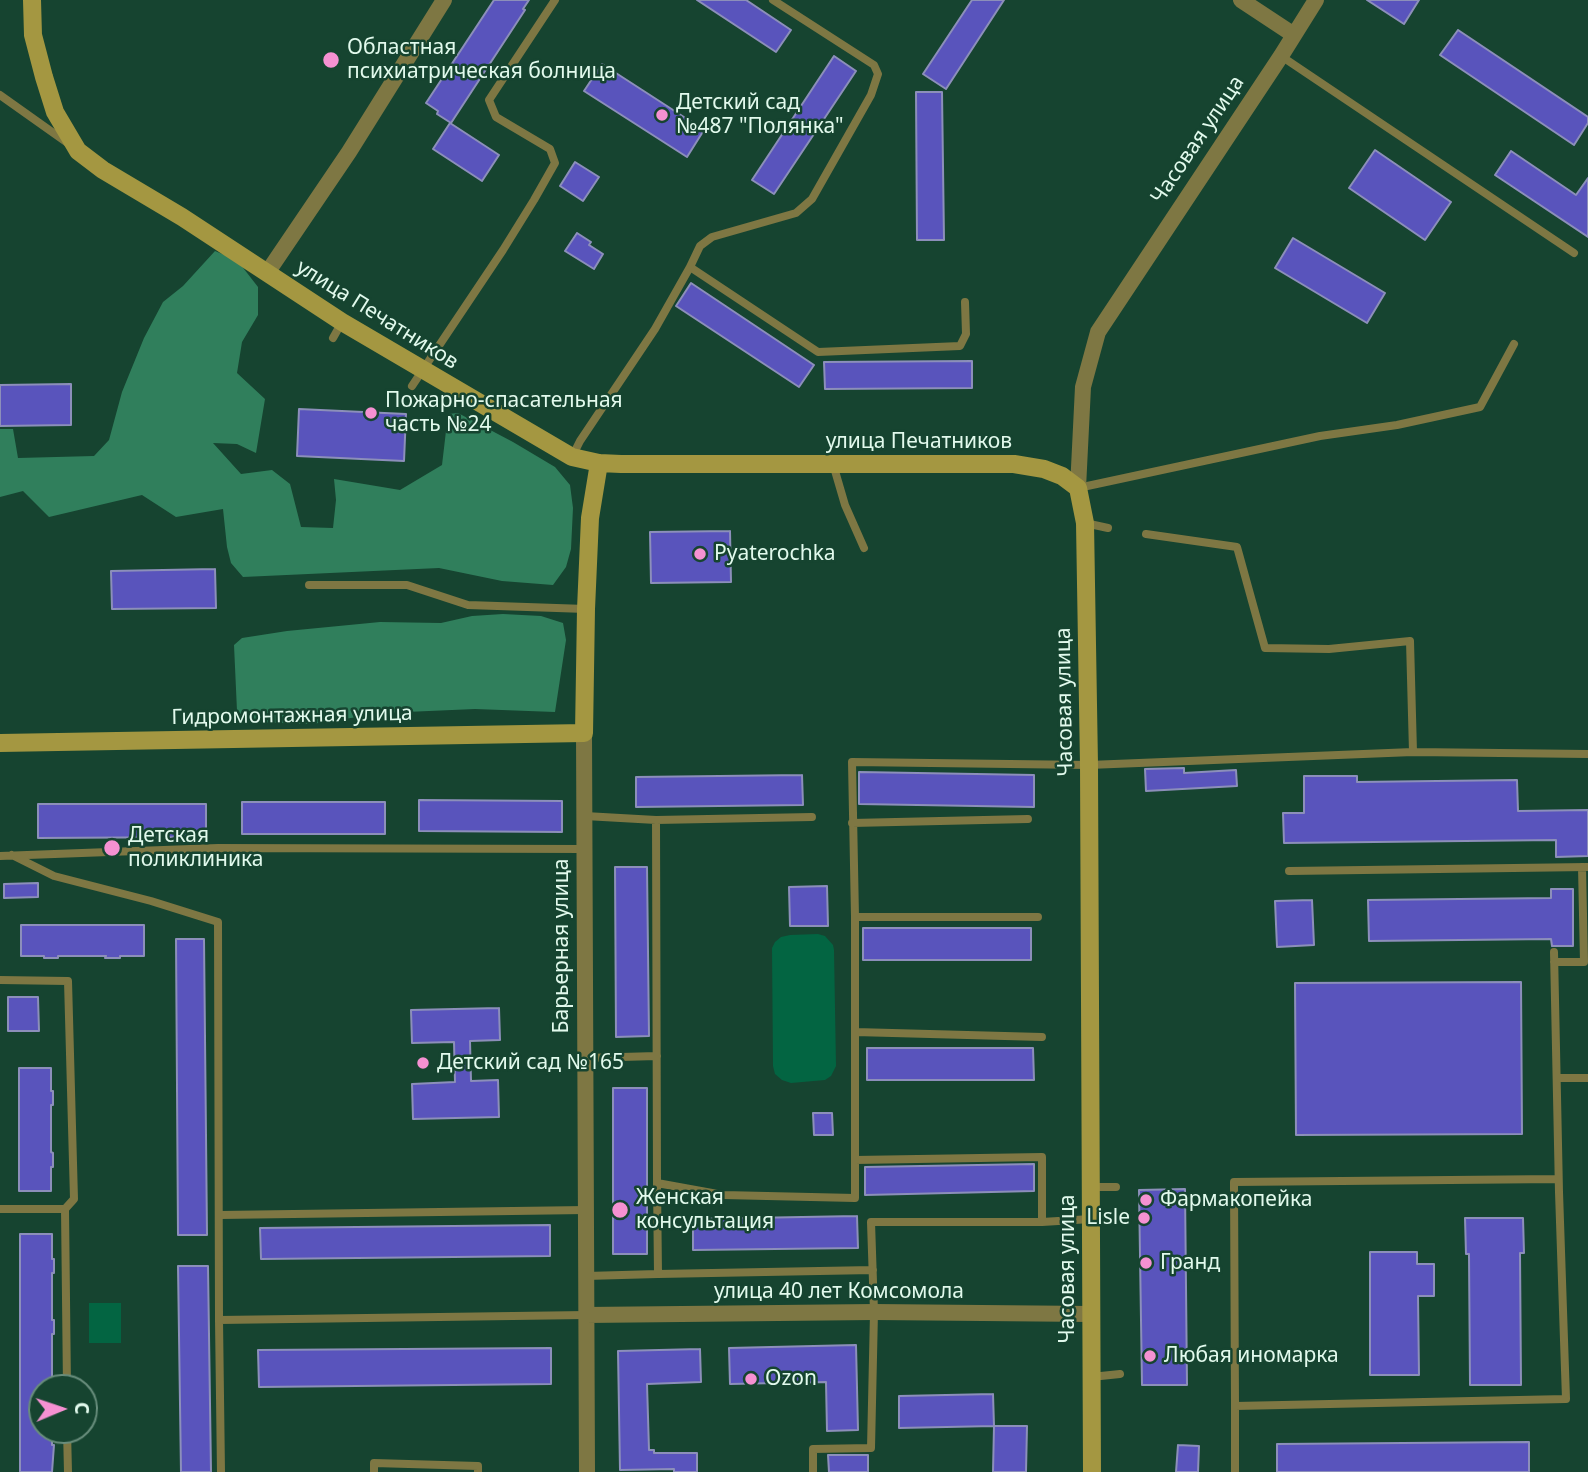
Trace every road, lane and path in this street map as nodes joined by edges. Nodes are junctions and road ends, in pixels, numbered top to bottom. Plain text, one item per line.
1 (32, 0) edge
2 (444, 0) edge
3 (555, 0) edge
4 (773, 0) edge
5 (1241, 0) edge
6 (1316, 0) edge
7 (1294, 36) junction
8 (1281, 56) junction
9 (0, 95) edge
10 (78, 152) junction
11 (1574, 253) dead end
12 (690, 267) junction
13 (267, 273) junction
14 (965, 302) dead end
15 (1514, 344) dead end
16 (417, 378) junction
17 (572, 457) junction
18 (599, 463) junction
19 (832, 464) junction
20 (1078, 488) junction
21 (1084, 523) junction
22 (1108, 528) dead end
23 (1146, 534) dead end
24 (864, 548) dead end
25 (309, 585) dead end
26 (586, 609) junction
27 (584, 733) junction
28 (0, 743) edge
29 (1413, 752) junction
30 (1588, 754) edge
31 (1089, 765) junction
32 (585, 816) junction
33 (812, 817) dead end
34 (1028, 819) dead end
35 (656, 820) junction
36 (852, 823) junction
37 (585, 849) junction
38 (12, 855) junction
39 (0, 856) edge
40 (1585, 867) edge
41 (1289, 870) dead end
42 (1038, 917) dead end
43 (855, 918) junction
44 (1554, 952) dead end
45 (1554, 962) junction
46 (0, 980) edge
47 (855, 1032) junction
48 (1042, 1037) dead end
49 (657, 1056) junction
50 (586, 1058) junction
51 (1557, 1078) junction
52 (1588, 1078) edge
53 (855, 1160) junction
54 (1558, 1178) junction
55 (657, 1183) junction
56 (1091, 1187) junction
57 (1116, 1187) dead end
58 (0, 1209) edge
59 (65, 1209) junction
60 (586, 1210) junction
61 (220, 1215) junction
62 (1091, 1219) junction
63 (1042, 1222) junction
64 (873, 1270) junction
65 (658, 1274) junction
66 (586, 1276) junction
67 (874, 1311) junction
68 (1091, 1314) junction
69 (586, 1315) junction
70 (219, 1320) junction
71 (67, 1374) edge
72 (1120, 1374) dead end
73 (1091, 1377) junction
74 (1235, 1406) junction
75 (67, 1444) edge
76 (68, 1472) edge
77 (221, 1472) edge
78 (374, 1472) edge
79 (478, 1472) edge
80 (587, 1472) edge
81 (813, 1472) edge
82 (1091, 1472) edge
83 (1235, 1472) edge

1 - 10 main road, улица Печатников
2 - 13 street
3 - 16 lane
4 - 12 lane
5 - 7 street
6 - 7 street, Часовая улица
7 - 8 street, Часовая улица
8 - 11 lane
8 - 20 street, Часовая улица
9 - 10 lane
10 - 13 main road, улица Печатников
12 - 14 lane
12 - 17 lane
13 - 16 main road, улица Печатников
15 - 20 lane
16 - 17 main road, улица Печатников
17 - 18 main road, улица Печатников
18 - 19 main road, улица Печатников
18 - 26 main road, Барьерная улица
19 - 20 main road, улица Печатников
19 - 24 lane
20 - 21 main road, Часовая улица
21 - 22 lane
21 - 31 main road, Часовая улица
23 - 29 lane
25 - 26 lane
26 - 27 main road, Барьерная улица
27 - 28 main road, Гидромонтажная улица
27 - 32 street, Барьерная улица
29 - 30 lane
29 - 31 lane
31 - 36 lane
31 - 56 main road, Часовая улица
32 - 35 lane
32 - 37 street, Барьерная улица
33 - 35 lane
34 - 36 lane
35 - 49 lane
36 - 43 lane
37 - 38 lane
37 - 50 street, Барьерная улица
38 - 39 lane
38 - 61 lane
40 - 41 lane
40 - 45 lane
42 - 43 lane
43 - 47 lane
44 - 45 lane
45 - 51 lane
46 - 59 lane
47 - 48 lane
47 - 53 lane
49 - 50 lane
49 - 55 lane
50 - 60 street, Барьерная улица
51 - 52 lane
51 - 54 lane
53 - 55 lane
53 - 63 lane
54 - 74 lane
54 - 74 lane
55 - 65 lane
56 - 57 lane
56 - 62 main road, Часовая улица
58 - 59 lane
59 - 71 lane
60 - 61 lane
60 - 66 street, Барьерная улица
61 - 70 lane
62 - 63 lane
62 - 68 main road, Часовая улица
63 - 64 lane
64 - 65 lane
64 - 67 lane
65 - 66 lane
66 - 69 street, Барьерная улица
67 - 68 street, улица 40 лет Комсомола
67 - 69 street, улица 40 лет Комсомола
67 - 81 lane
68 - 73 main road, Часовая улица
69 - 70 lane
69 - 80 street, Барьерная улица
70 - 77 lane
72 - 73 lane
73 - 82 main road, Часовая улица
74 - 83 lane
75 - 76 lane
78 - 79 lane

